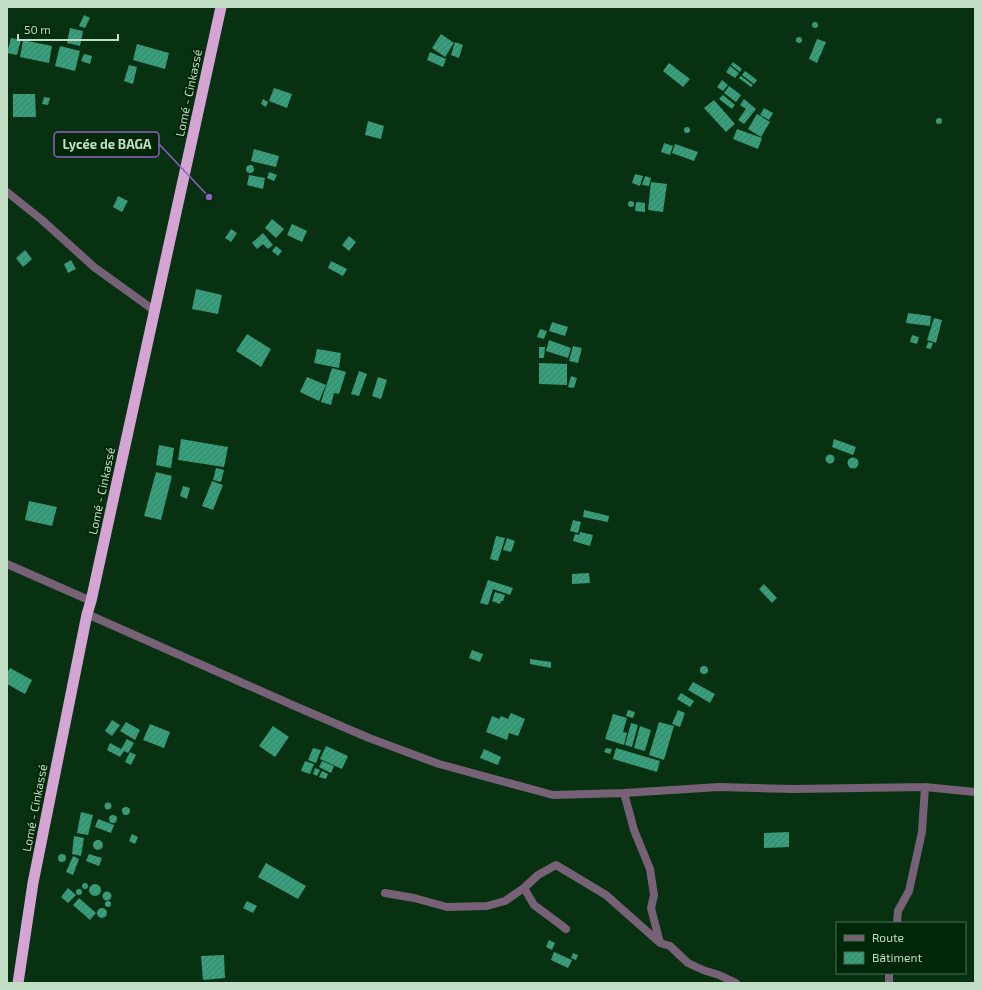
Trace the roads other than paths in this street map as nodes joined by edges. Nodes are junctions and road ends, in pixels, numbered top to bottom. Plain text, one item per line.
1 (221, 7) edge
2 (7, 192) edge
3 (155, 311) junction
4 (7, 564) edge
5 (91, 601) junction
6 (87, 614) junction
7 (925, 787) junction
8 (975, 792) edge
9 (624, 793) junction
10 (524, 888) junction
11 (385, 893) dead end
12 (897, 922) edge
13 (566, 929) dead end
14 (660, 943) junction
15 (18, 983) edge
16 (736, 983) edge

1 - 3 highway, Lomé - Cinkassé
2 - 3 street
3 - 5 highway, Lomé - Cinkassé
4 - 5 street
5 - 6 highway, Lomé - Cinkassé
6 - 9 street
6 - 15 highway, Lomé - Cinkassé
7 - 8 street
7 - 9 street
7 - 12 street
9 - 14 street
10 - 11 street
10 - 13 street
10 - 14 street
14 - 16 street

